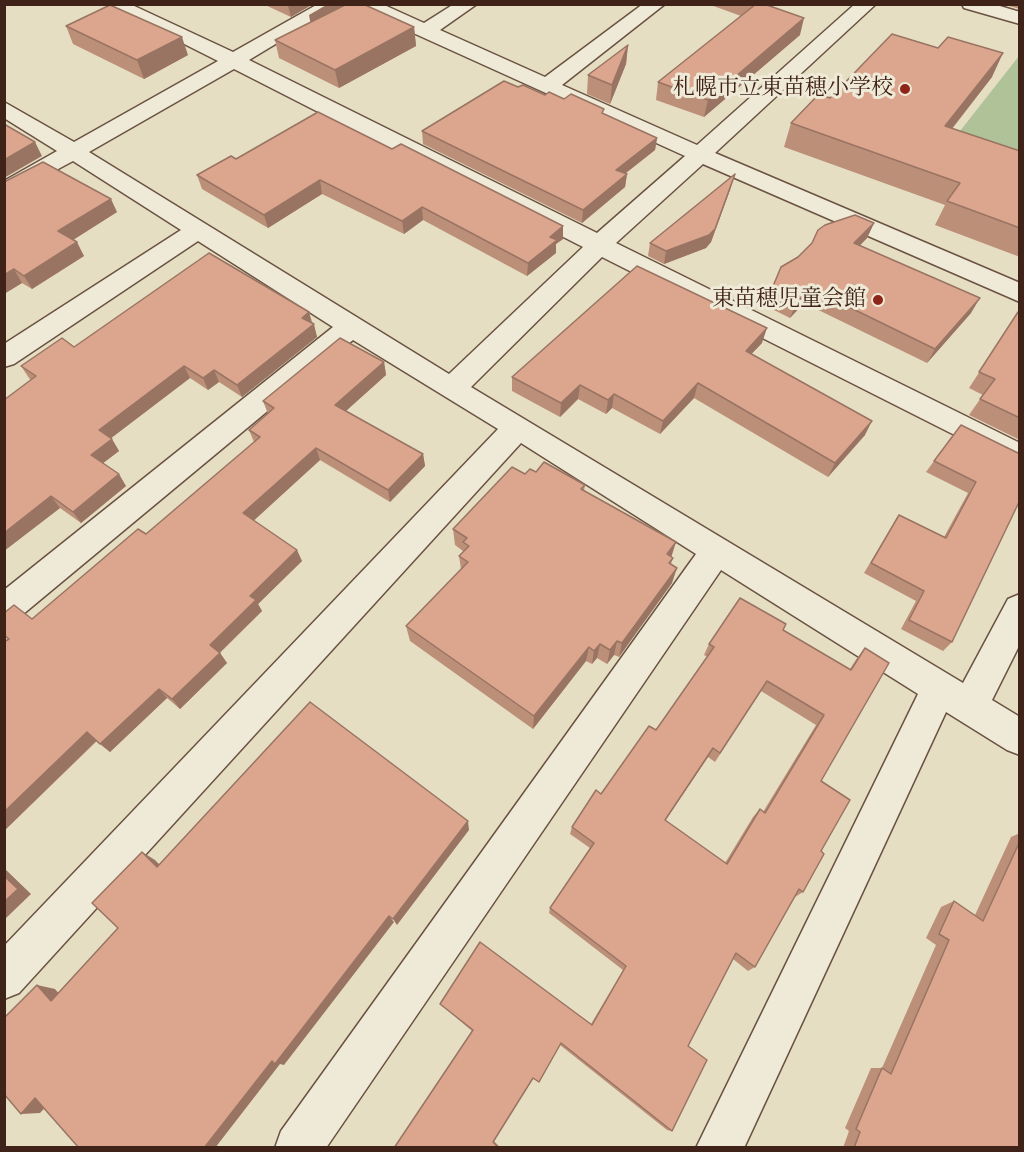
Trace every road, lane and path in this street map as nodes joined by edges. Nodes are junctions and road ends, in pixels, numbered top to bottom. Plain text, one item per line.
1 (114, 4) edge
2 (333, 4) edge
3 (365, 4) edge
4 (468, 4) edge
5 (656, 4) edge
6 (867, 4) edge
7 (971, 4) edge
8 (1019, 17) edge
9 (425, 31) junction
10 (233, 60) junction
11 (547, 86) junction
12 (4, 108) edge
13 (74, 152) junction
14 (699, 154) junction
15 (4, 191) edge
16 (198, 230) junction
17 (600, 244) junction
18 (1020, 293) edge
19 (352, 326) junction
20 (4, 357) edge
21 (451, 389) junction
22 (518, 428) junction
23 (1020, 457) edge
24 (716, 551) junction
25 (1020, 609) edge
26 (4, 610) edge
27 (955, 696) junction
28 (1020, 738) edge
29 (4, 978) edge
30 (298, 1148) edge
31 (719, 1148) edge

1 - 10 street
2 - 10 street
3 - 9 street
4 - 9 street
5 - 11 street
6 - 14 street
7 - 8 street
9 - 11 street
10 - 13 street
10 - 17 street
11 - 14 street
12 - 13 street
13 - 15 street
13 - 16 street
14 - 17 street
14 - 18 street
16 - 19 street
16 - 20 street
17 - 21 street
17 - 23 street
19 - 21 street
19 - 26 street
21 - 22 street
22 - 24 street
22 - 29 street
24 - 27 street
24 - 30 street
25 - 27 street
27 - 28 street
27 - 31 street

